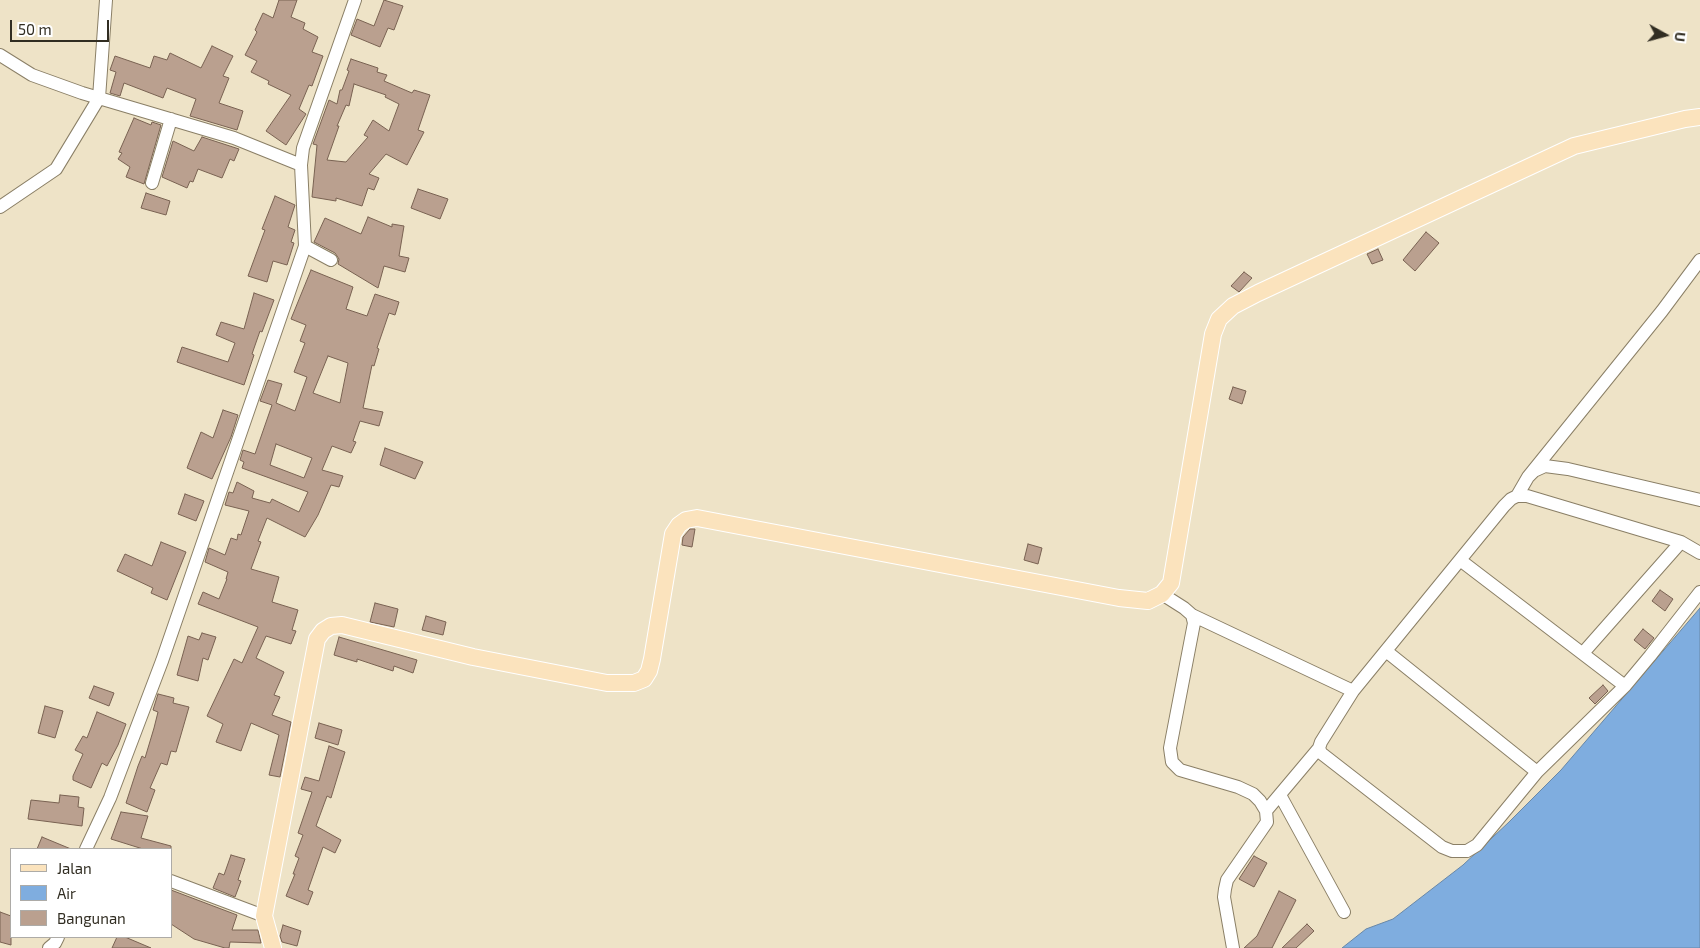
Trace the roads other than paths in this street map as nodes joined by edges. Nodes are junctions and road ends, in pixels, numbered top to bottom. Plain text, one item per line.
1 (106, 0) edge
2 (355, 0) edge
3 (0, 55) edge
4 (99, 98) junction
5 (1700, 116) edge
6 (170, 118) junction
7 (301, 165) junction
8 (152, 183) dead end
9 (0, 207) edge
10 (305, 246) junction
11 (331, 260) dead end
12 (1700, 260) edge
13 (1528, 477) junction
14 (1518, 496) junction
15 (1700, 500) edge
16 (1681, 542) junction
17 (1700, 553) edge
18 (1460, 560) junction
19 (1700, 592) edge
20 (1162, 594) junction
21 (1192, 615) junction
22 (1386, 651) junction
23 (1583, 654) junction
24 (1625, 686) junction
25 (1353, 691) junction
26 (1319, 748) junction
27 (1537, 772) junction
28 (1280, 795) junction
29 (1266, 811) junction
30 (87, 848) edge
31 (172, 881) edge
32 (1344, 912) dead end
33 (264, 916) junction
34 (58, 938) edge
35 (49, 948) edge
36 (272, 948) edge
37 (1233, 948) edge

1 - 4 street
2 - 7 street
3 - 4 street
4 - 6 street
4 - 9 street
5 - 20 main road
6 - 7 street
6 - 8 street
7 - 10 street
10 - 11 street
10 - 30 street
12 - 13 street
13 - 14 street
13 - 15 street
14 - 16 street
14 - 18 street
16 - 17 street
16 - 23 street
18 - 22 street
18 - 23 street
19 - 24 street
20 - 21 street
20 - 33 main road
21 - 25 street
21 - 29 street
22 - 25 street
22 - 27 street
23 - 24 street
24 - 27 street
25 - 26 street
26 - 27 street
26 - 28 street
28 - 29 street
28 - 32 street
29 - 37 street
31 - 33 street
33 - 36 main road
34 - 35 street

